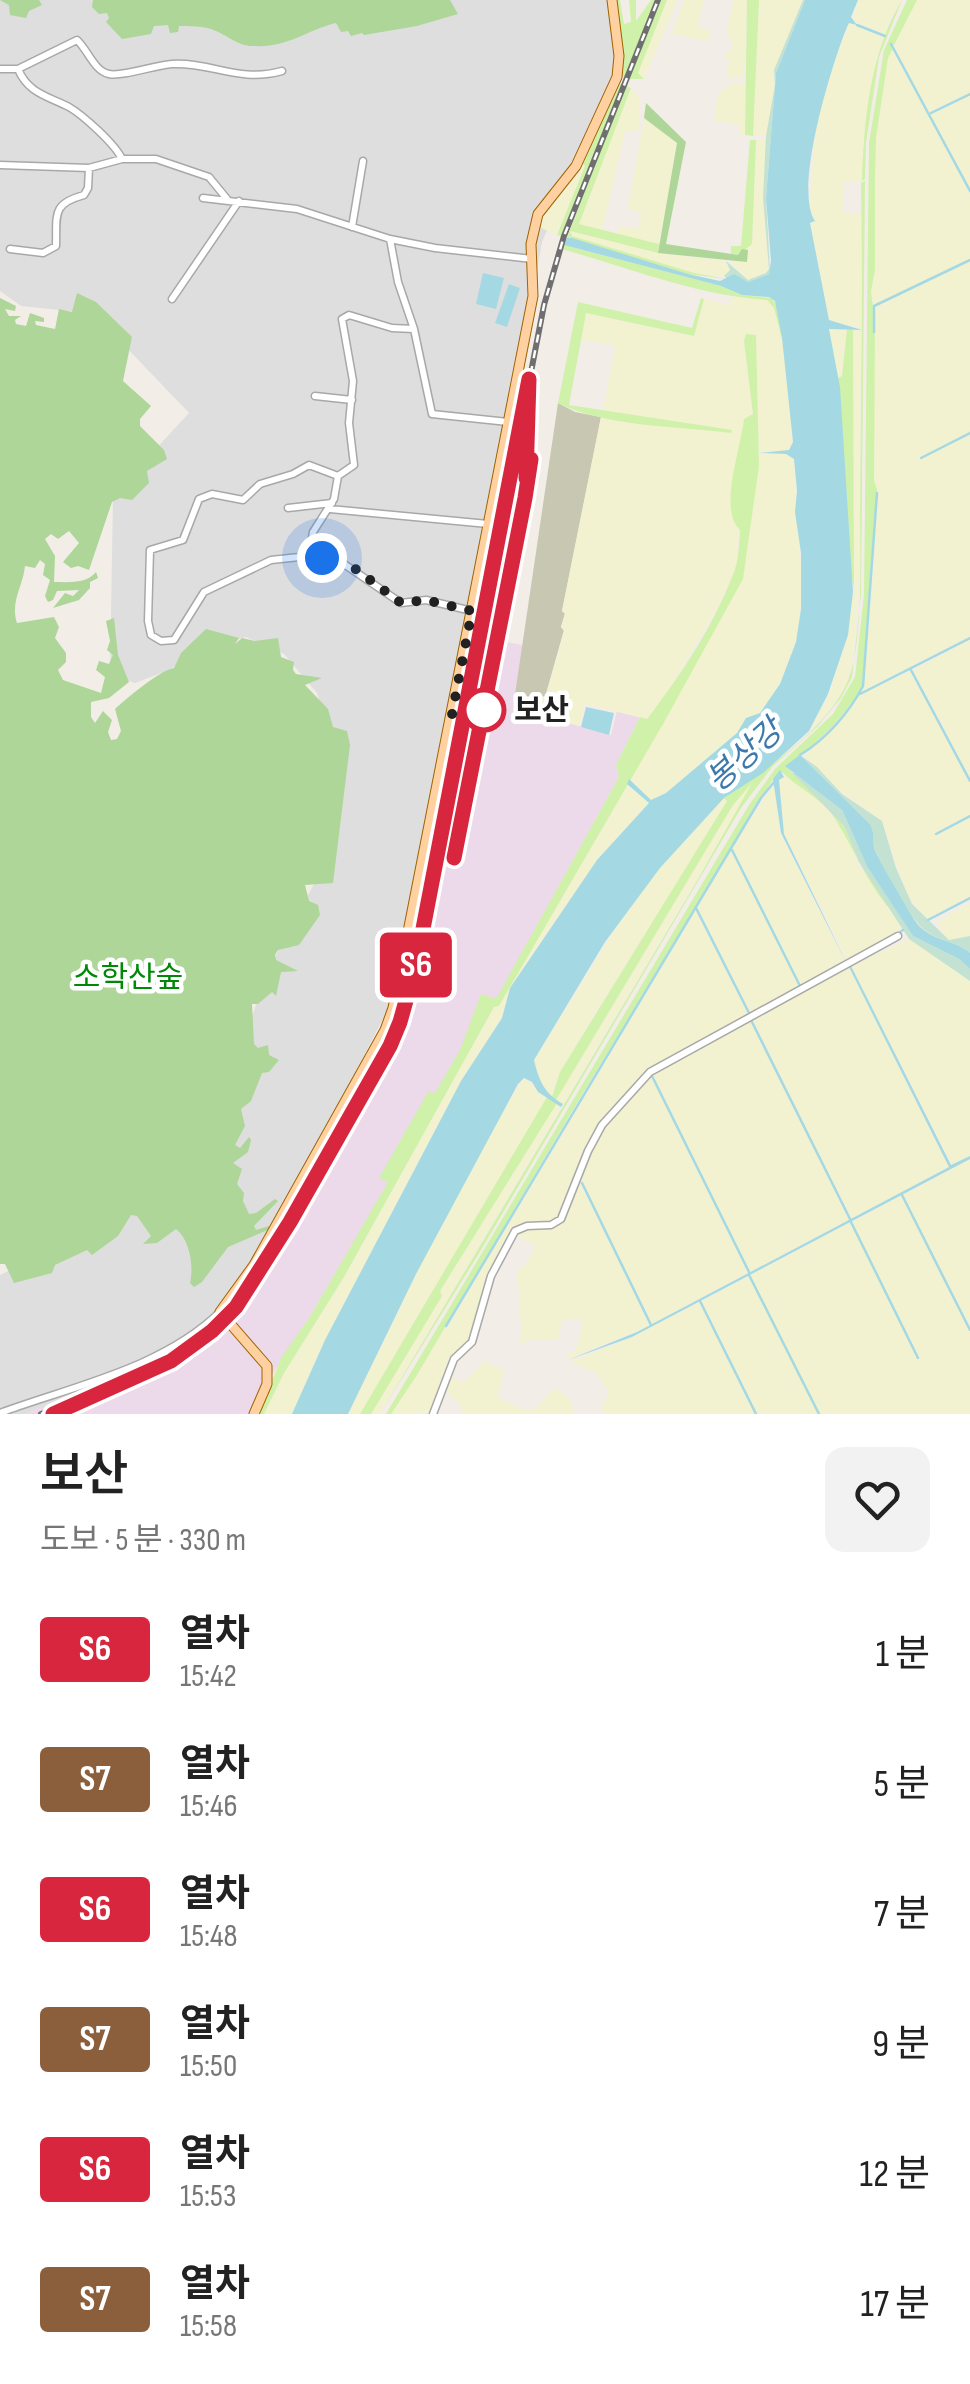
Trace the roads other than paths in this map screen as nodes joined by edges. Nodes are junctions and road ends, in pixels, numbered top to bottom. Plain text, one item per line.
1 (612, 0) edge
2 (0, 69) edge
3 (18, 69) junction
4 (282, 71) dead end
5 (122, 158) junction
6 (363, 161) dead end
7 (0, 165) edge
8 (89, 168) junction
9 (203, 198) dead end
10 (227, 198) junction
11 (239, 201) junction
12 (352, 227) junction
13 (390, 239) junction
14 (10, 249) dead end
15 (532, 259) junction
16 (172, 299) dead end
17 (414, 329) junction
18 (314, 396) dead end
19 (352, 400) junction
20 (509, 422) junction
21 (338, 476) junction
22 (331, 506) junction
23 (288, 508) dead end
24 (488, 524) junction
25 (309, 556) junction
26 (472, 611) junction
27 (898, 936) dead end
28 (220, 1312) junction
29 (0, 1412) edge
30 (254, 1414) edge
31 (433, 1414) edge

1 - 15 main road
2 - 3 street
3 - 4 street
3 - 5 street
5 - 8 street
5 - 10 street
6 - 12 street
7 - 8 street
8 - 14 street
9 - 10 street
10 - 11 street
11 - 12 street
11 - 16 street
12 - 13 street
13 - 15 street
13 - 17 street
15 - 20 main road
17 - 19 street
17 - 20 street
18 - 19 street
19 - 21 street
20 - 24 main road
21 - 22 street
21 - 25 street
22 - 23 street
22 - 24 street
22 - 25 street
24 - 26 main road
25 - 26 street
26 - 28 main road
27 - 31 street
28 - 29 street
28 - 30 main road

